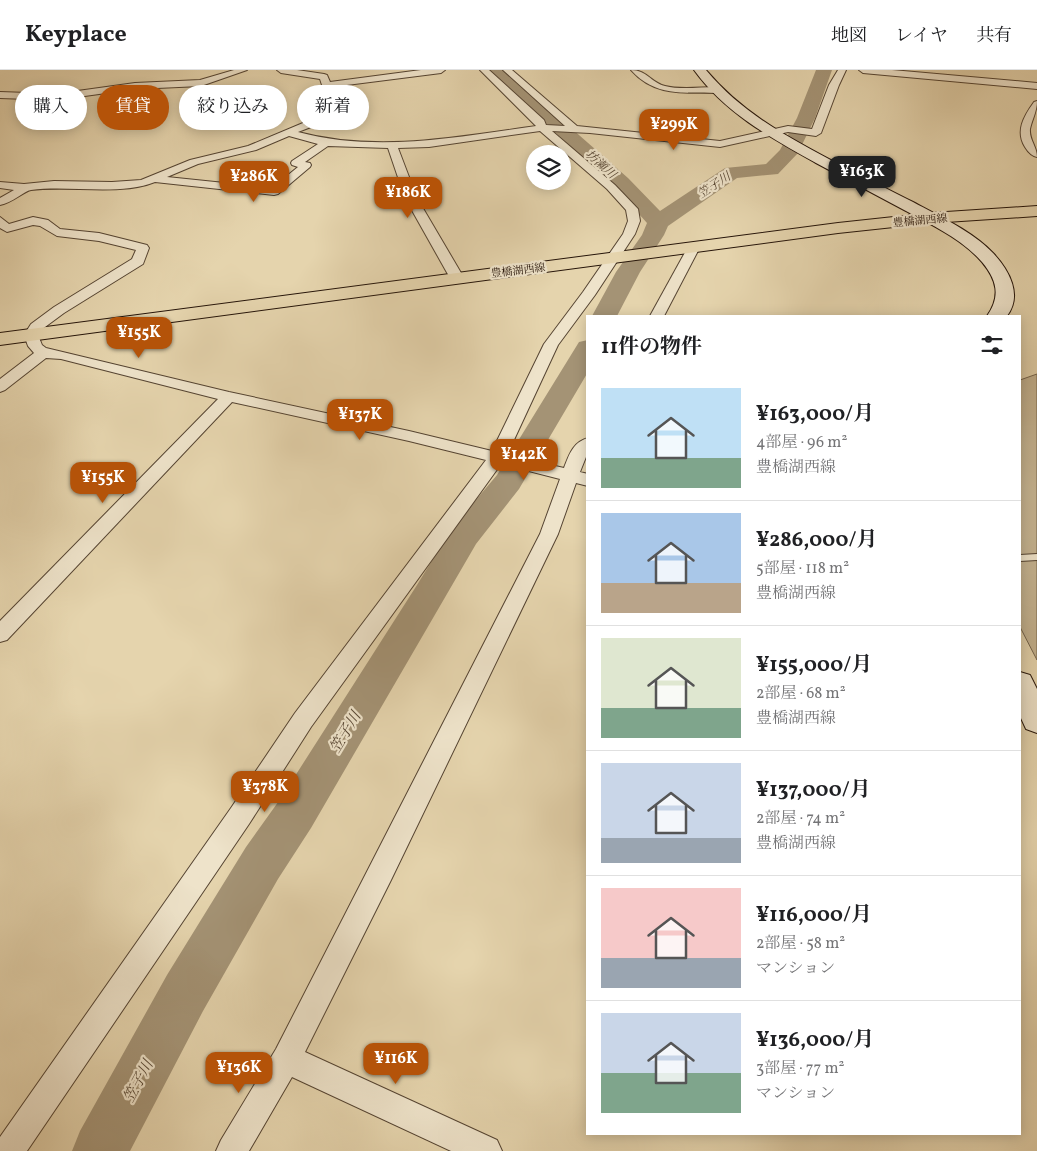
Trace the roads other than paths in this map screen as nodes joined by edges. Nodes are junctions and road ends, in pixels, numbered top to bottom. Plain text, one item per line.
1 (243, 70) edge
2 (281, 70) edge
3 (441, 70) edge
4 (484, 70) edge
5 (507, 70) edge
6 (636, 70) edge
7 (700, 70) edge
8 (842, 70) edge
9 (863, 70) edge
10 (327, 77) edge
11 (1037, 86) edge
12 (716, 90) junction
13 (0, 94) edge
14 (1037, 104) edge
15 (546, 128) junction
16 (571, 128) junction
17 (288, 133) junction
18 (772, 134) junction
19 (326, 142) junction
20 (392, 145) junction
21 (1037, 154) edge
22 (154, 179) junction
23 (0, 185) edge
24 (24, 187) junction
25 (0, 202) edge
26 (1037, 211) edge
27 (931, 218) junction
28 (0, 221) edge
29 (686, 248) junction
30 (618, 258) junction
31 (457, 278) junction
32 (657, 315) edge
33 (998, 315) edge
34 (31, 335) junction
35 (0, 339) edge
36 (42, 353) junction
37 (0, 386) edge
38 (230, 397) junction
39 (586, 446) edge
40 (497, 458) junction
41 (572, 476) edge
42 (1037, 557) edge
43 (1021, 558) edge
44 (0, 634) edge
45 (1021, 686) edge
46 (1037, 720) edge
47 (286, 1059) junction
48 (9, 1151) edge
49 (232, 1151) edge
50 (486, 1151) edge

1 - 13 street
2 - 10 street
3 - 10 street
4 - 15 street
5 - 16 street
6 - 12 street
7 - 12 street
8 - 18 street
9 - 11 street
10 - 17 street
12 - 18 street
14 - 21 street
15 - 16 street
15 - 20 street
15 - 30 street
16 - 18 street
17 - 19 street
17 - 22 street
18 - 27 street
19 - 20 street
19 - 22 street
20 - 31 street
22 - 24 street
23 - 24 street
24 - 25 street
26 - 27 main road, 豊橋湖西線
27 - 29 main road, 豊橋湖西線
27 - 33 street
28 - 34 street
29 - 30 main road, 豊橋湖西線
29 - 32 street
30 - 31 main road, 豊橋湖西線
30 - 40 street
31 - 34 main road, 豊橋湖西線
34 - 35 main road, 豊橋湖西線
34 - 36 street
36 - 37 street
36 - 38 street
38 - 40 street
38 - 44 street
39 - 41 street
40 - 41 street
40 - 48 street
41 - 47 street
42 - 43 lane
45 - 46 street
47 - 49 street
47 - 50 street

